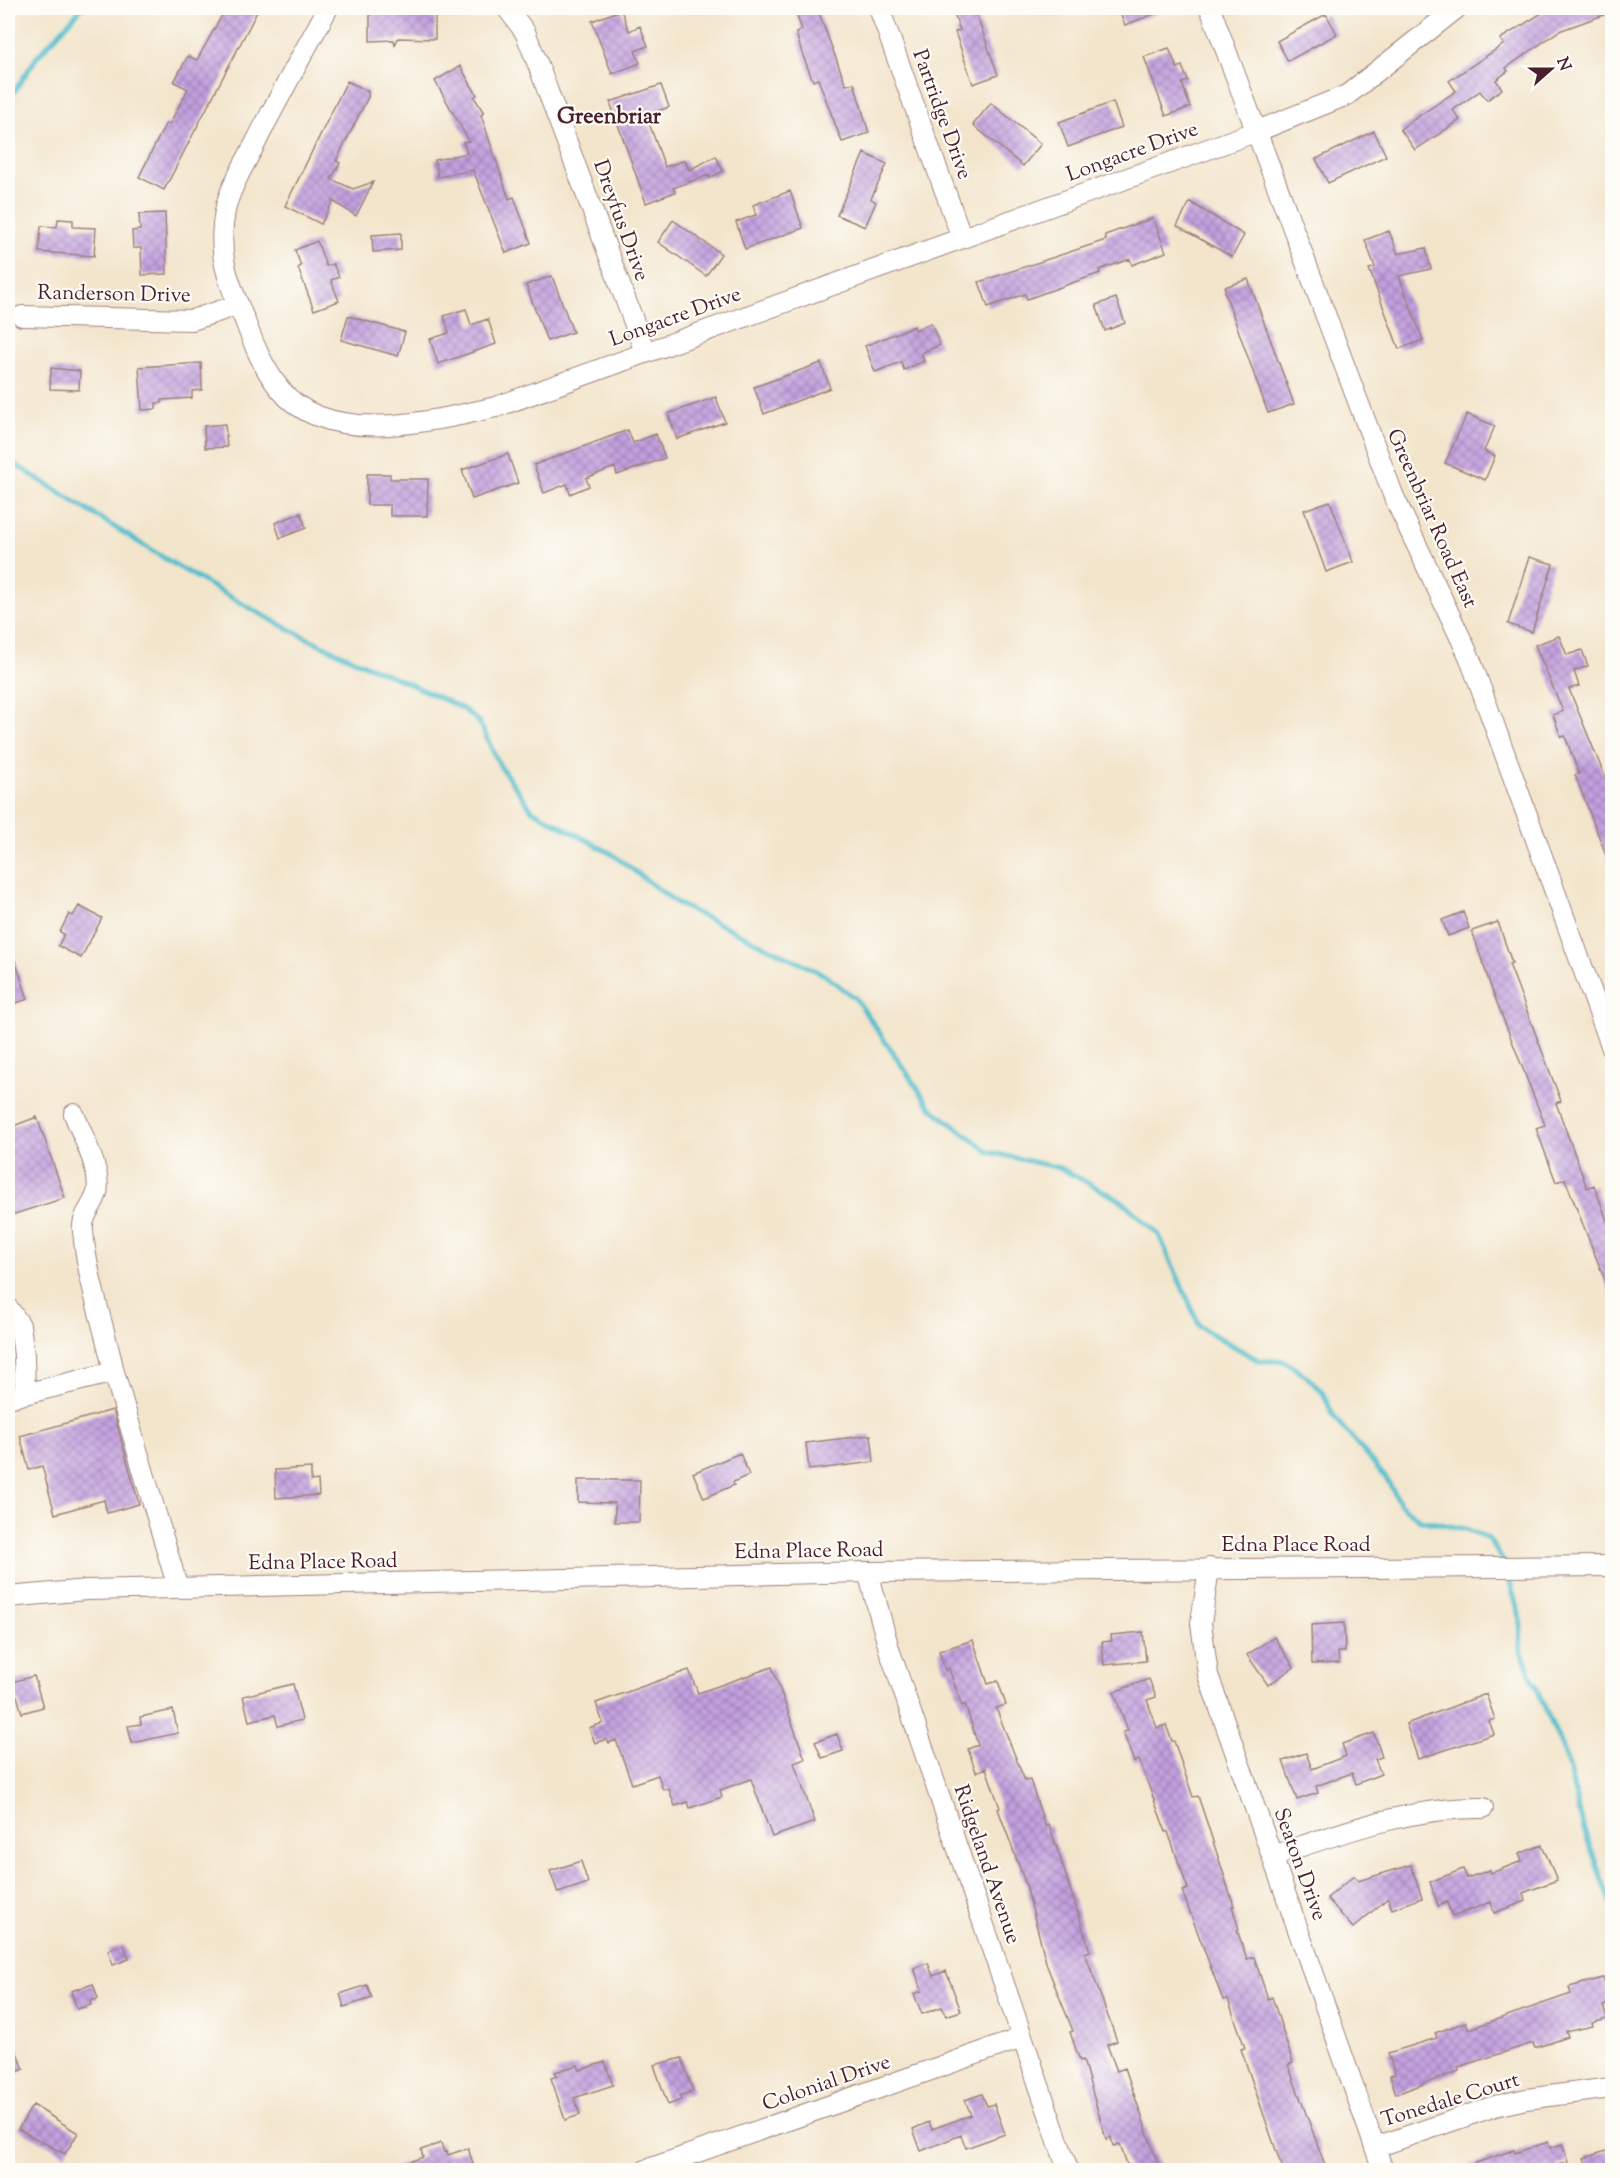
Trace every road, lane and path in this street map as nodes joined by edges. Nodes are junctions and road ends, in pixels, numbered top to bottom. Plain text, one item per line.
1 (328, 8) edge
2 (507, 8) edge
3 (879, 8) edge
4 (1210, 8) edge
5 (1457, 8) edge
6 (1255, 132) junction
7 (962, 238) junction
8 (238, 305) junction
9 (22, 316) dead end
10 (645, 352) junction
11 (1612, 1042) edge
12 (74, 1114) dead end
13 (8, 1308) edge
14 (114, 1372) junction
15 (16, 1396) edge
16 (1612, 1566) edge
17 (1209, 1569) junction
18 (868, 1572) junction
19 (178, 1588) junction
20 (8, 1597) edge
21 (1483, 1808) dead end
22 (1272, 1856) junction
23 (1022, 2038) junction
24 (1611, 2088) dead end
25 (1376, 2147) junction
26 (646, 2170) edge
27 (1068, 2170) edge
28 (1383, 2170) edge

1 - 8 street, Longacre Drive
2 - 10 street, Dreyfus Drive
3 - 7 street, Partridge Drive
4 - 6 street, Greenbriar Road East
5 - 6 street, Longacre Drive
6 - 7 street, Longacre Drive
6 - 11 street, Greenbriar Road East
7 - 10 street, Longacre Drive
8 - 9 street, Randerson Drive
8 - 10 street, Longacre Drive
12 - 14 street
13 - 15 street
14 - 15 street
14 - 19 street
16 - 17 street, Edna Place Road
17 - 18 street, Edna Place Road
17 - 22 street, Seaton Drive
18 - 19 street, Edna Place Road
18 - 23 street, Ridgeland Avenue
19 - 20 street, Edna Place Road
21 - 22 street
22 - 25 street, Seaton Drive
23 - 26 street, Colonial Drive
23 - 27 street, Ridgeland Avenue
24 - 25 street, Tonedale Court
25 - 28 street, Seaton Drive

